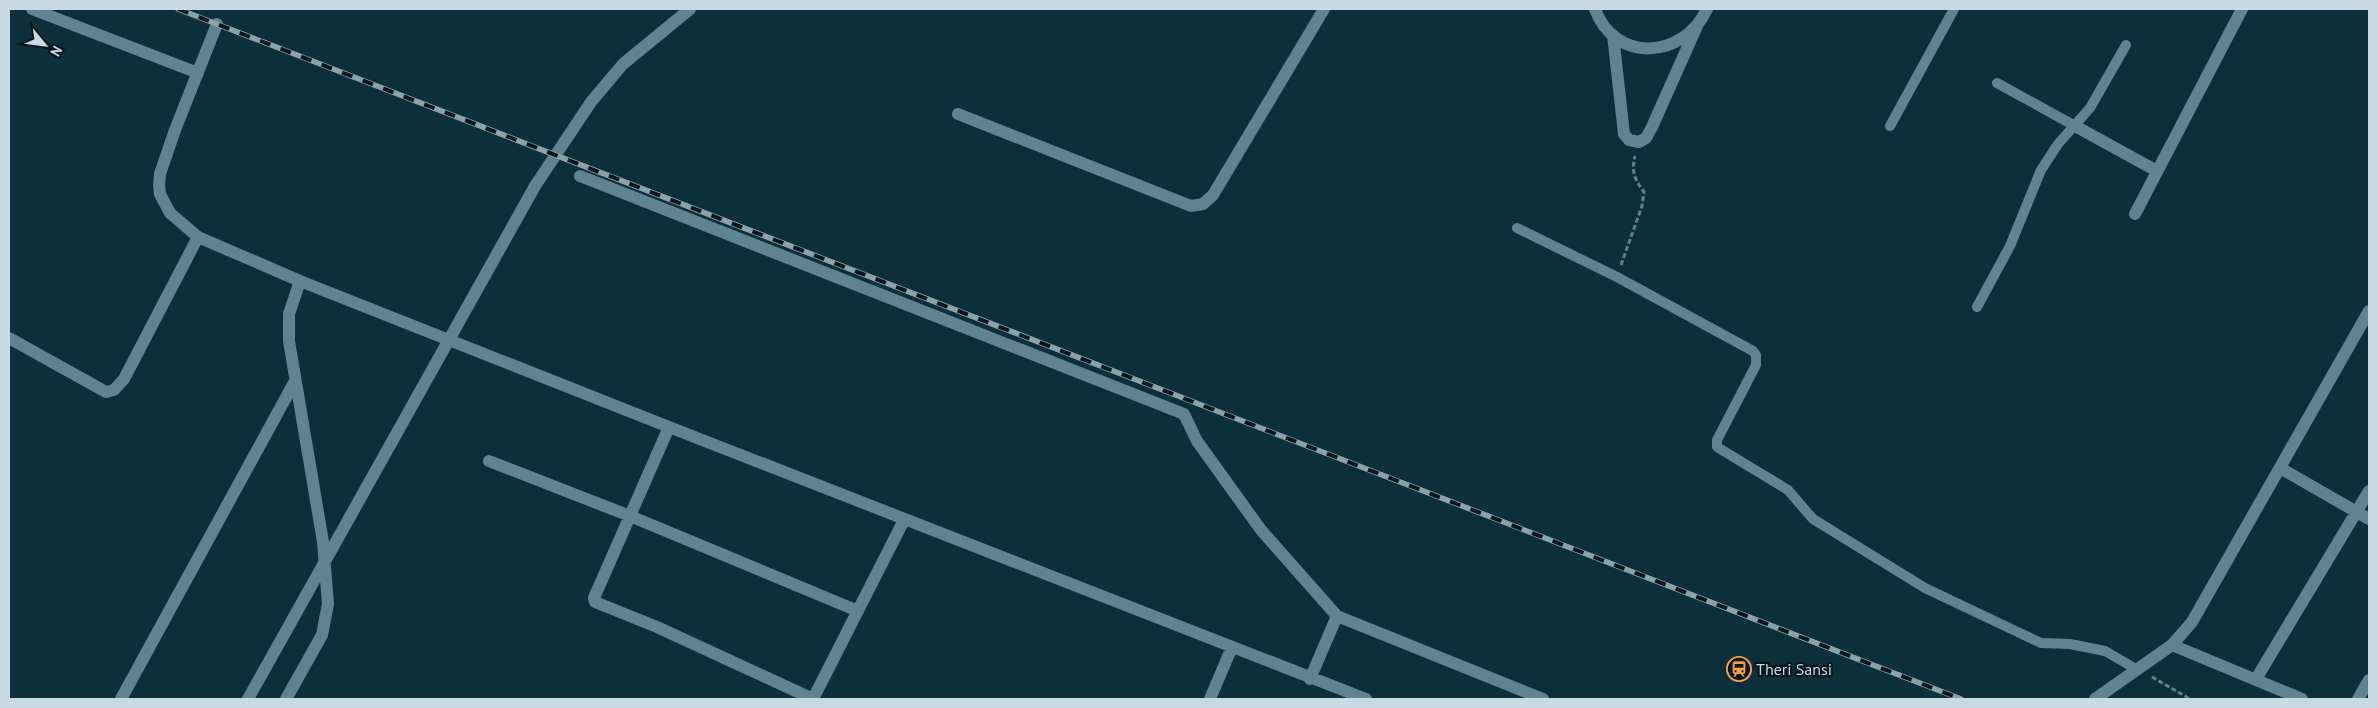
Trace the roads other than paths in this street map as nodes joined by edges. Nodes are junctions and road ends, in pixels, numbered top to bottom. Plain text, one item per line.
1 (32, 9) edge
2 (690, 9) edge
3 (1324, 9) edge
4 (1587, 9) edge
5 (1595, 9) edge
6 (1707, 9) edge
7 (1954, 9) edge
8 (2242, 9) edge
9 (1602, 23) junction
10 (217, 24) dead end
11 (1697, 26) junction
12 (1613, 35) junction
13 (2126, 45) dead end
14 (198, 73) junction
15 (1997, 83) dead end
16 (958, 114) dead end
17 (1890, 126) dead end
18 (2074, 126) junction
19 (2157, 171) junction
20 (580, 176) dead end
21 (2135, 214) dead end
22 (1517, 228) dead end
23 (198, 237) junction
24 (300, 281) junction
25 (1978, 307) dead end
26 (2369, 311) edge
27 (9, 338) edge
28 (295, 382) junction
29 (669, 427) junction
30 (489, 461) dead end
31 (2280, 468) junction
32 (2369, 491) edge
33 (2357, 512) junction
34 (630, 516) junction
35 (2369, 519) edge
36 (904, 520) junction
37 (858, 610) junction
38 (1336, 616) junction
39 (2172, 645) junction
40 (1232, 646) junction
41 (2136, 668) junction
42 (1310, 679) junction
43 (2256, 679) junction
44 (2369, 680) edge
45 (121, 699) edge
46 (248, 699) edge
47 (286, 699) edge
48 (813, 699) edge
49 (1210, 699) edge
50 (1366, 699) edge
51 (1543, 699) edge
52 (2095, 699) edge
53 (2302, 699) edge
54 (2358, 699) edge

1 - 14 street
2 - 46 street
3 - 16 street
4 - 9 street
5 - 9 street
6 - 11 street
7 - 17 lane
8 - 19 street
9 - 12 street
10 - 14 street
11 - 12 street
11 - 12 street
13 - 18 lane
14 - 23 street
15 - 18 lane
18 - 19 street
18 - 25 lane
19 - 21 street
20 - 38 street
22 - 41 lane
23 - 24 street
23 - 27 street
24 - 28 street
24 - 29 street
26 - 31 street
28 - 45 street
28 - 47 street
29 - 34 street
29 - 36 street
30 - 34 street
31 - 33 street
31 - 39 street
32 - 33 street
33 - 35 street
33 - 43 street
34 - 37 street
34 - 48 street
36 - 37 street
36 - 40 street
37 - 48 street
38 - 42 street
38 - 51 street
39 - 41 street
39 - 43 street
40 - 42 street
40 - 49 street
41 - 52 street
42 - 50 street
43 - 53 street
44 - 54 street

